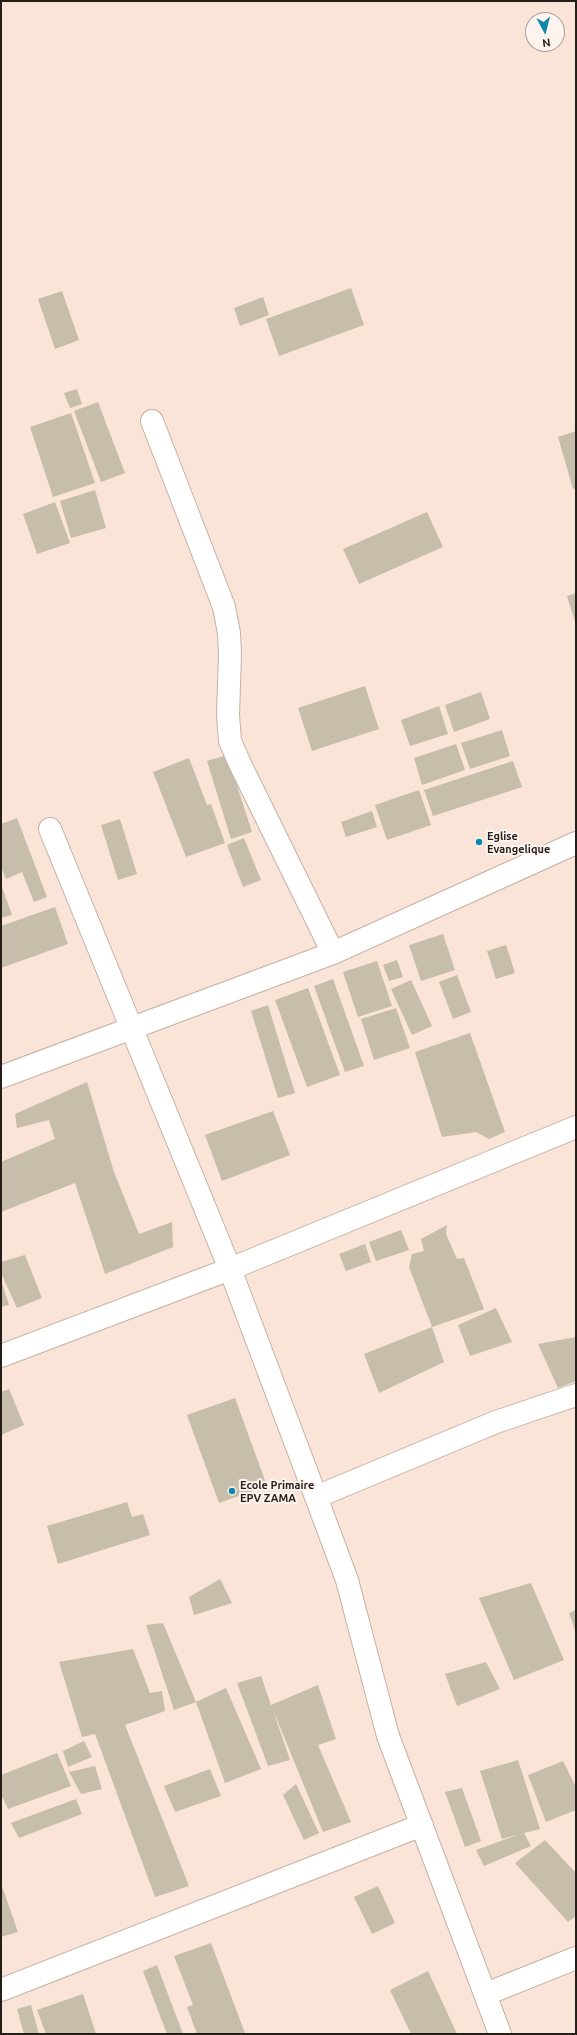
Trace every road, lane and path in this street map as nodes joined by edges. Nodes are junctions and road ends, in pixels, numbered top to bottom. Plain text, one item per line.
1 (152, 421) dead end
2 (50, 829) dead end
3 (576, 843) edge
4 (333, 953) junction
5 (132, 1028) junction
6 (1, 1077) edge
7 (576, 1127) edge
8 (230, 1269) junction
9 (1, 1356) edge
10 (576, 1395) edge
11 (316, 1497) junction
12 (422, 1825) junction
13 (576, 1958) edge
14 (1, 1990) edge
15 (486, 1994) junction
16 (500, 2034) edge

1 - 4 street
2 - 5 street
3 - 4 street
4 - 5 street
5 - 6 street
5 - 8 street
7 - 8 street
8 - 9 street
8 - 11 street
10 - 11 street
11 - 12 street
12 - 14 street
12 - 15 street
13 - 15 street
15 - 16 street

